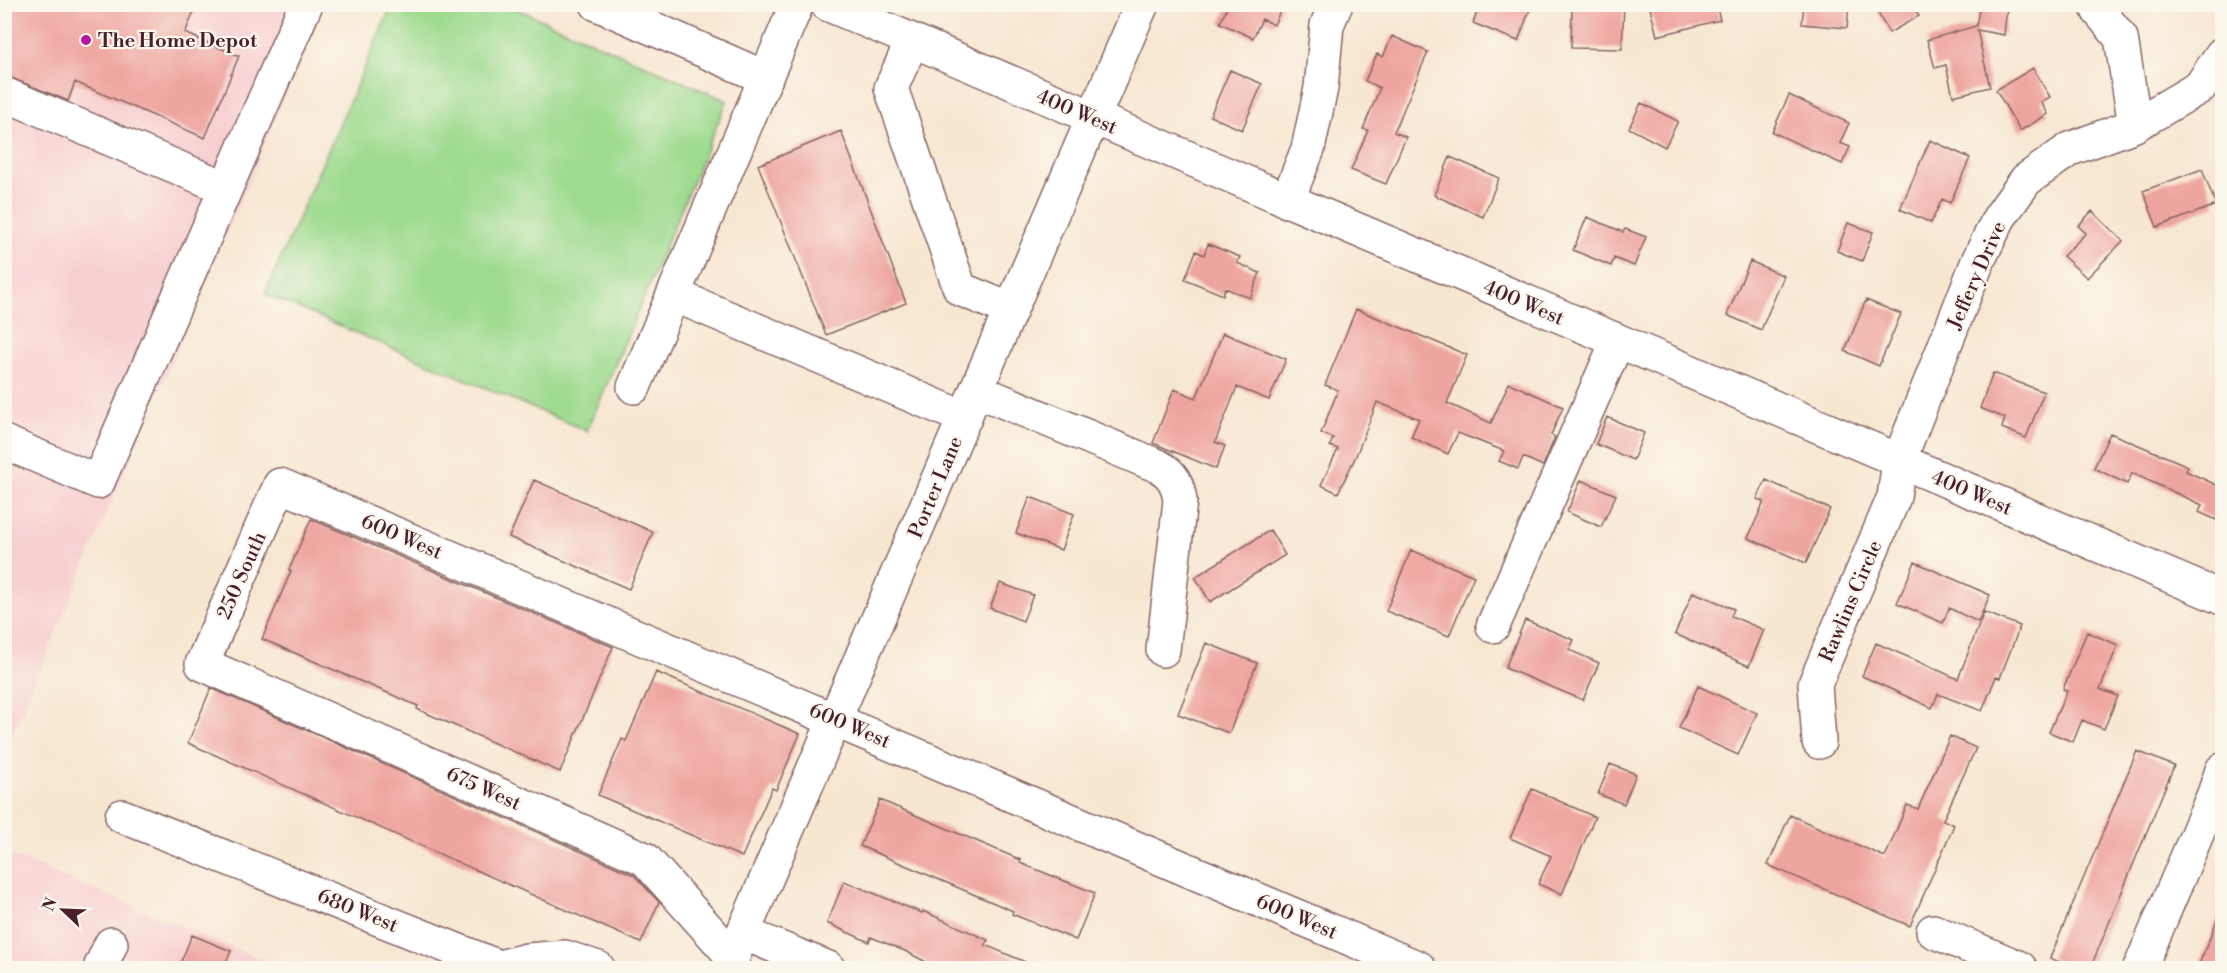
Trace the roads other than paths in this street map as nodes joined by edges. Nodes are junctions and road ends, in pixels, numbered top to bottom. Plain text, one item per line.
1 (306, 4) edge
2 (597, 4) edge
3 (797, 4) edge
4 (827, 4) edge
5 (1142, 4) edge
6 (1336, 4) edge
7 (2098, 10) dead end
8 (912, 41) junction
9 (2223, 54) edge
10 (766, 78) junction
11 (4, 94) edge
12 (1093, 119) junction
13 (2135, 125) junction
14 (226, 188) junction
15 (1287, 201) junction
16 (674, 295) junction
17 (1011, 310) junction
18 (1617, 342) junction
19 (634, 387) dead end
20 (970, 404) junction
21 (4, 442) edge
22 (1899, 461) junction
23 (280, 485) joint
24 (2223, 598) edge
25 (1493, 626) dead end
26 (1163, 650) dead end
27 (202, 664) joint
28 (835, 719) junction
29 (1819, 742) dead end
30 (2223, 770) edge
31 (122, 816) dead end
32 (1933, 931) dead end
33 (735, 953) edge
34 (1365, 958) edge
35 (598, 969) edge
36 (828, 969) edge
37 (1419, 969) edge
38 (2020, 969) edge
39 (2140, 969) edge

1 - 14 street
2 - 10 street
3 - 10 street
4 - 8 street, 400 West
5 - 12 street, Porter Lane
6 - 15 street
7 - 13 street
8 - 12 street, 400 West
8 - 17 street
9 - 13 street, Jeffery Drive
10 - 16 street
11 - 14 street
12 - 15 street, 400 West
12 - 17 street, Porter Lane
13 - 22 street, Jeffery Drive
14 - 21 street
15 - 18 street, 400 West
16 - 19 street
16 - 20 street
17 - 20 street, Porter Lane
18 - 22 street, 400 West
18 - 25 street
20 - 26 street
20 - 28 street, Porter Lane
22 - 24 street, 400 West
22 - 29 street, Rawlins Circle
23 - 27 street, 250 South
23 - 28 street, 600 West
27 - 33 street, 675 West
28 - 33 street, Porter Lane
28 - 34 street, 600 West
30 - 39 street
31 - 35 street, 680 West
32 - 38 street
33 - 36 street, 675 West
34 - 37 street, 600 West

